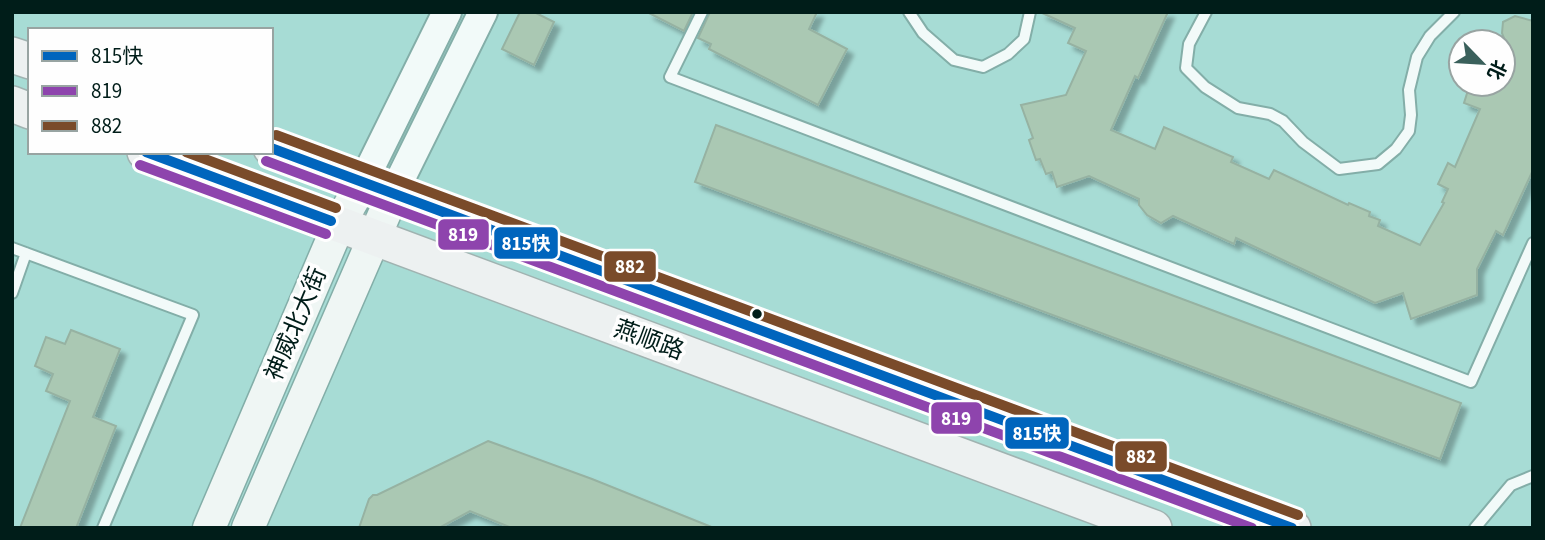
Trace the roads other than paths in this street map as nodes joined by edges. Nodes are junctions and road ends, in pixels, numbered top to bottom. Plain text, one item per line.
1 (447, 12) edge
2 (483, 12) edge
3 (702, 12) edge
4 (909, 12) edge
5 (1030, 12) edge
6 (1206, 12) edge
7 (1454, 12) edge
8 (273, 149) edge
9 (150, 154) edge
10 (379, 187) junction
11 (338, 224) junction
12 (373, 237) junction
13 (1533, 243) edge
14 (12, 248) edge
15 (26, 253) junction
16 (12, 293) edge
17 (1533, 476) edge
18 (103, 528) edge
19 (209, 528) edge
20 (248, 528) edge
21 (1154, 528) edge
22 (1293, 528) edge
23 (1475, 528) edge

1 - 10 street, 神威北大街
2 - 10 street, 神威北大街
3 - 13 lane
4 - 5 lane
6 - 7 lane
8 - 10 main road, 燕顺路
9 - 11 main road, 燕顺路
10 - 11 main road, 神威北大街
10 - 12 main road, 神威北大街
10 - 22 main road, 燕顺路
11 - 12 main road, 燕顺路
11 - 19 main road, 神威北大街
12 - 20 main road, 神威北大街
12 - 21 main road, 燕顺路
14 - 15 lane
15 - 16 lane
15 - 18 lane
17 - 23 lane

